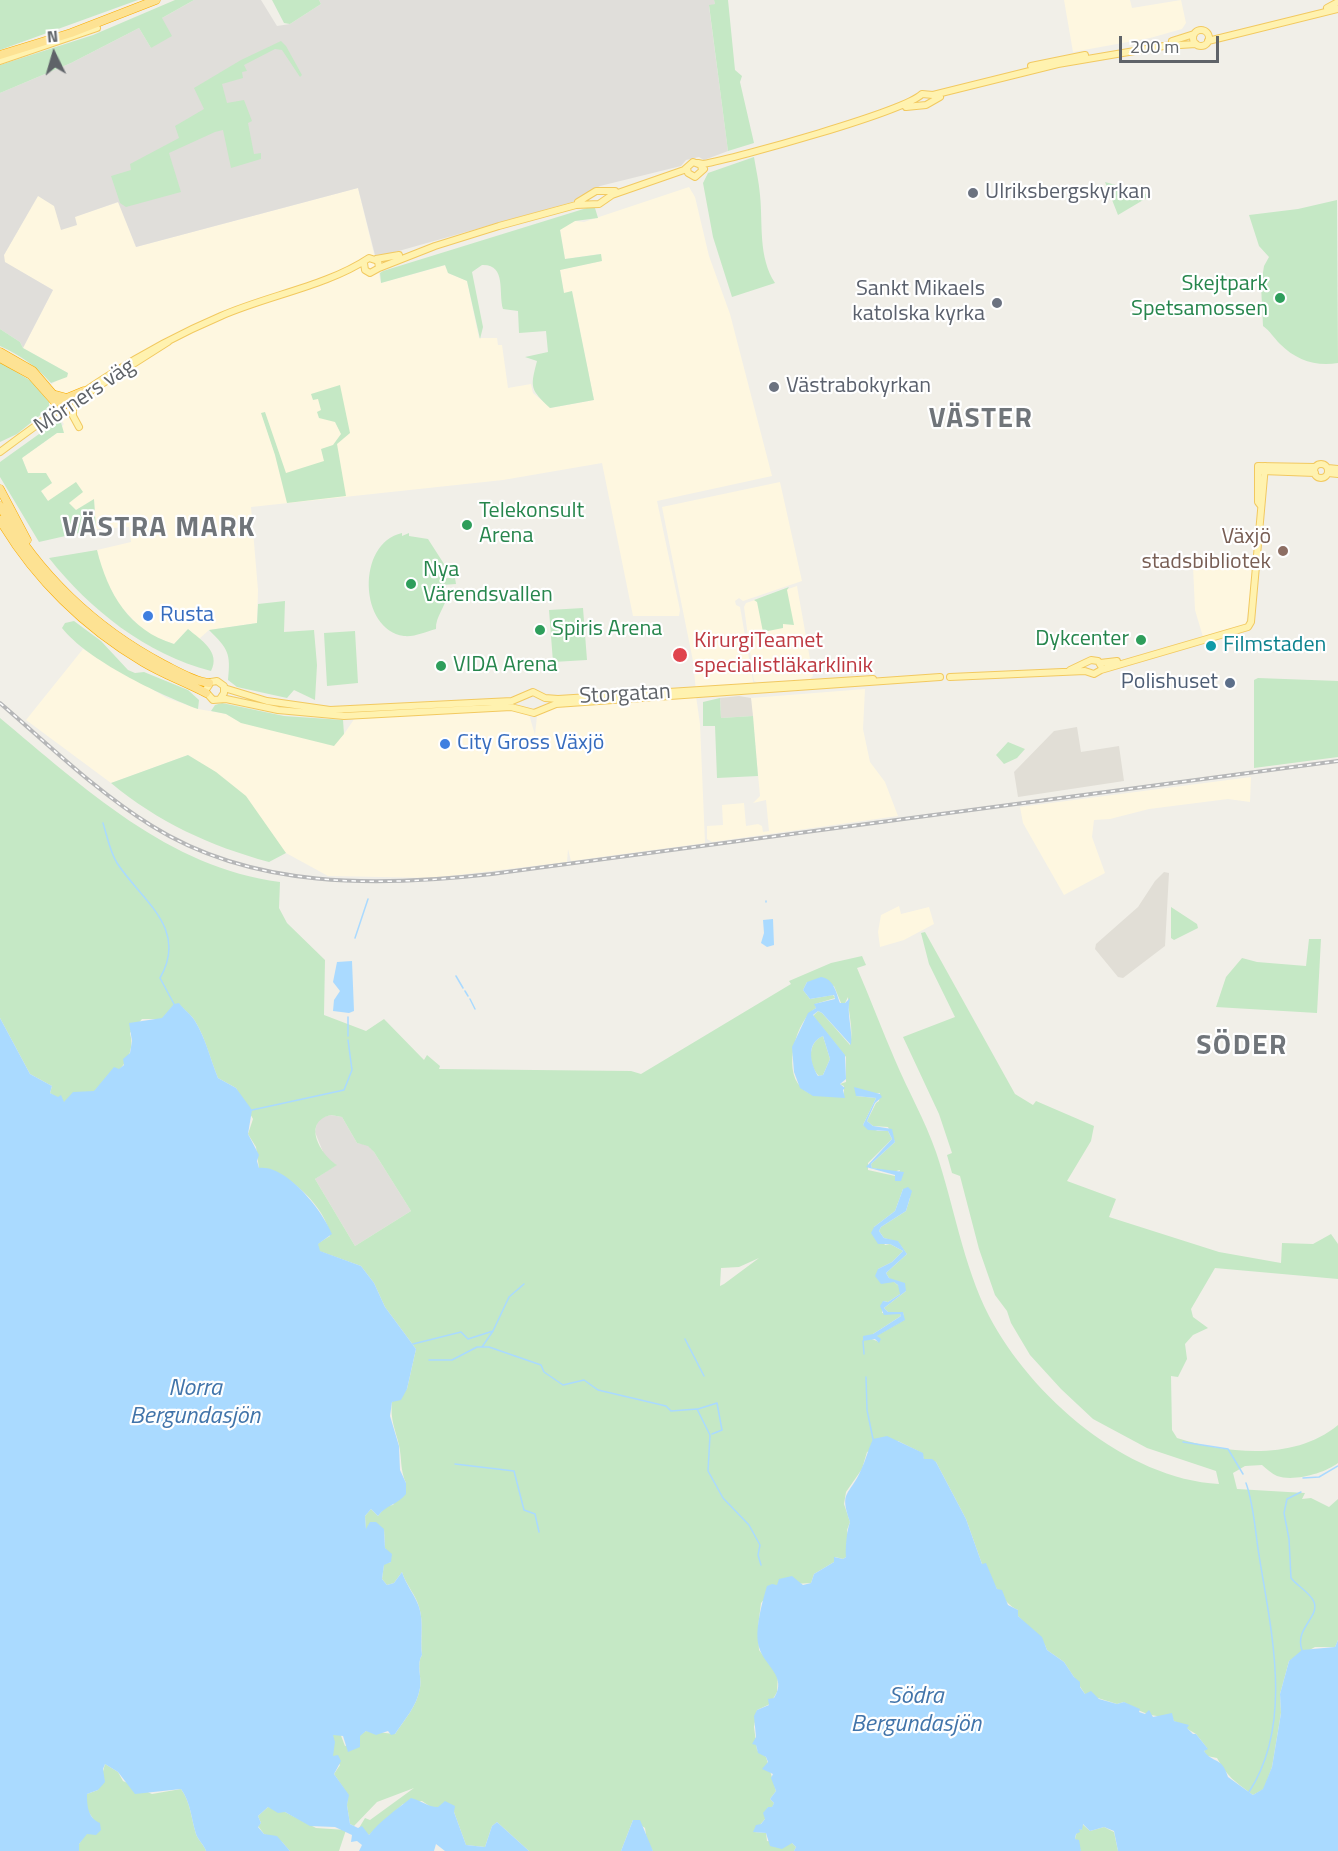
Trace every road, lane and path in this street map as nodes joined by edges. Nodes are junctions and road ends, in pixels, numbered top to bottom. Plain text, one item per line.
1 (156, 0) edge
2 (165, 0) edge
3 (1338, 2) edge
4 (1338, 9) edge
5 (1299, 18) junction
6 (97, 28) joint
7 (1252, 29) junction
8 (1207, 32) junction
9 (1194, 34) junction
10 (1208, 41) junction
11 (1196, 44) junction
12 (0, 55) edge
13 (0, 61) edge
14 (1012, 74) junction
15 (928, 99) junction
16 (919, 101) junction
17 (738, 156) junction
18 (699, 163) junction
19 (687, 168) junction
20 (702, 171) junction
21 (690, 176) junction
22 (650, 182) junction
23 (627, 189) junction
24 (601, 191) junction
25 (591, 195) junction
26 (604, 199) junction
27 (594, 204) junction
28 (564, 208) junction
29 (435, 246) junction
30 (376, 259) junction
31 (364, 263) junction
32 (379, 268) junction
33 (366, 272) junction
34 (320, 281) junction
35 (0, 352) edge
36 (0, 358) edge
37 (47, 393) junction
38 (85, 393) junction
39 (56, 395) junction
40 (61, 407) junction
41 (41, 421) junction
42 (79, 427) dead end
43 (0, 454) edge
44 (1338, 469) edge
45 (1315, 470) junction
46 (1328, 471) junction
47 (1338, 474) edge
48 (0, 489) edge
49 (0, 506) edge
50 (0, 520) edge
51 (42, 568) junction
52 (1087, 663) junction
53 (1100, 666) junction
54 (1087, 671) junction
55 (1052, 673) junction
56 (892, 680) junction
57 (209, 683) junction
58 (224, 688) junction
59 (206, 693) junction
60 (539, 694) junction
61 (524, 698) junction
62 (220, 699) junction
63 (525, 709) junction
64 (542, 709) junction

1 - 12 highway
2 - 6 highway
3 - 5 main road
4 - 5 main road
5 - 7 main road
6 - 13 main road
7 - 8 main road
7 - 10 main road
8 - 9 main road
8 - 10 main road
9 - 11 main road
9 - 14 main road
10 - 11 main road
11 - 14 main road
14 - 15 main road
15 - 16 main road
15 - 16 main road
16 - 17 main road
17 - 18 main road
17 - 20 main road
18 - 19 main road
18 - 20 main road
19 - 21 main road
19 - 22 main road
20 - 21 main road
21 - 22 main road
22 - 23 main road
23 - 24 main road
23 - 26 main road
24 - 25 main road
24 - 26 main road
25 - 27 main road
25 - 28 main road
26 - 27 main road
27 - 28 main road
28 - 29 main road
29 - 30 main road
29 - 32 main road
30 - 31 main road
30 - 32 main road
31 - 33 main road
31 - 34 main road, Mörners väg
32 - 33 main road
33 - 34 main road, Mörners väg
34 - 38 main road, Mörners väg
35 - 39 highway
36 - 37 highway
37 - 40 highway
37 - 41 main road
38 - 39 highway
38 - 40 main road, Mörners väg
38 - 42 main road
38 - 43 main road, Mörners väg
39 - 40 highway
40 - 41 main road, Mörners väg
41 - 43 main road, Mörners väg
44 - 46 main road
45 - 46 main road
45 - 46 main road
45 - 53 main road
46 - 47 main road
48 - 51 highway
49 - 51 highway
50 - 59 highway
51 - 57 highway
52 - 53 main road
52 - 54 main road
52 - 55 main road
53 - 54 main road
54 - 55 main road
55 - 56 main road, Storgatan
56 - 60 main road, Storgatan
56 - 64 main road, Storgatan
57 - 58 main road
57 - 59 main road
58 - 61 main road, Storgatan
58 - 62 main road
59 - 62 main road
60 - 61 main road, Storgatan
60 - 64 main road
61 - 63 main road
62 - 63 main road, Storgatan
63 - 64 main road, Storgatan

